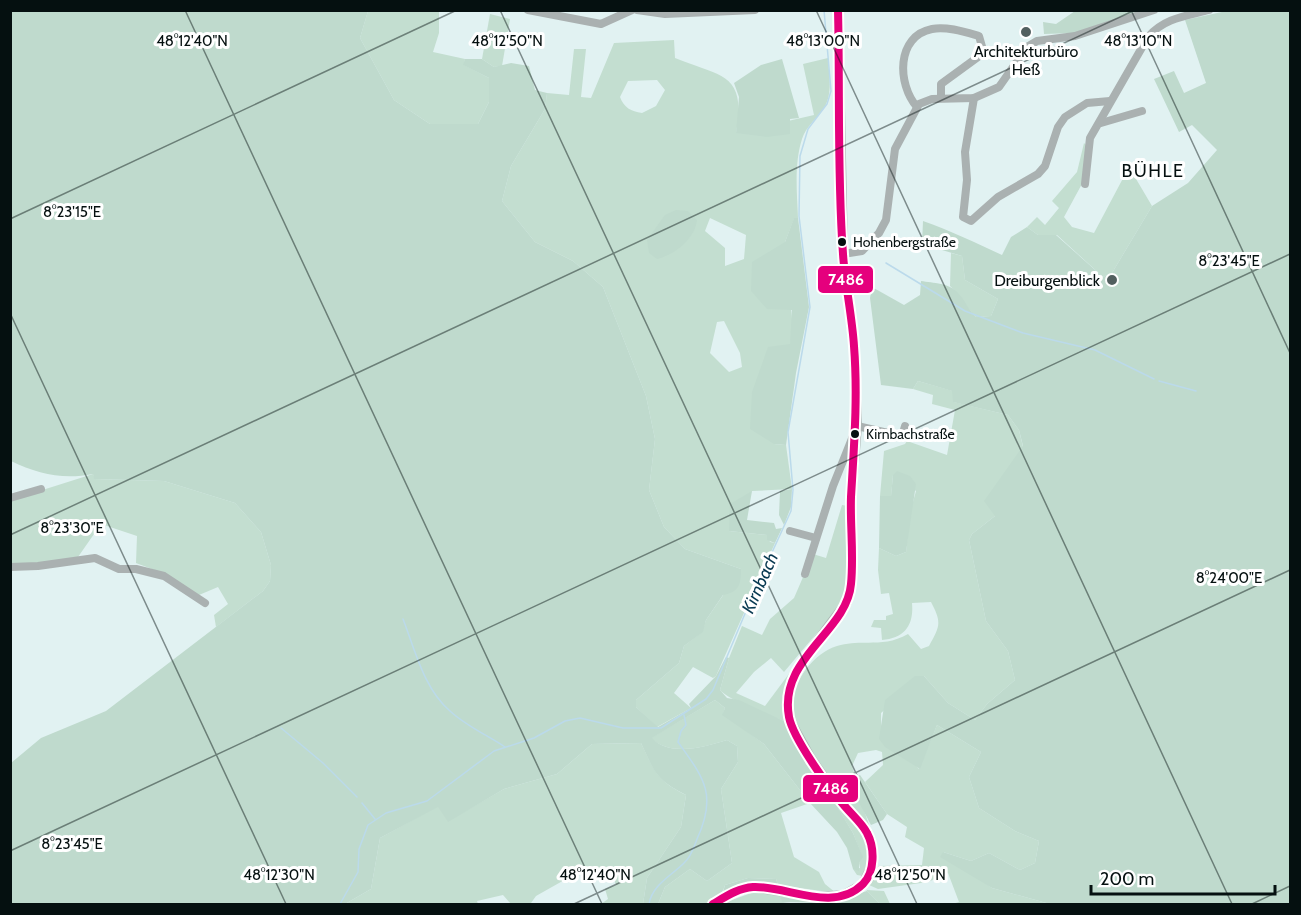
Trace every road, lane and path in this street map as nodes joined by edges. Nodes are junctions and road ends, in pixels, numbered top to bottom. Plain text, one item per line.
1 (528, 10) edge
2 (632, 10) edge
3 (638, 10) edge
4 (755, 10) edge
5 (838, 10) edge
6 (1154, 10) edge
7 (1168, 10) edge
8 (1209, 10) edge
9 (1177, 18) junction
10 (941, 98) junction
11 (974, 98) junction
12 (1110, 101) junction
13 (916, 107) junction
14 (1142, 111) dead end
15 (1101, 123) junction
16 (1085, 184) dead end
17 (843, 254) junction
18 (857, 426) junction
19 (905, 426) dead end
20 (41, 489) dead end
21 (10, 498) edge
22 (790, 531) dead end
23 (816, 538) junction
24 (10, 567) edge
25 (804, 574) dead end
26 (205, 603) dead end
27 (713, 904) edge

1 - 2 street
3 - 4 street
5 - 17 main road
6 - 11 street
7 - 9 street
8 - 9 street
9 - 12 street
10 - 11 street
10 - 13 street
10 - 13 street
11 - 12 street
12 - 15 street
13 - 17 street
14 - 15 street
15 - 16 street
17 - 18 main road
18 - 19 street
18 - 23 street
18 - 27 main road
20 - 21 street
22 - 23 street
23 - 25 street
24 - 26 street

